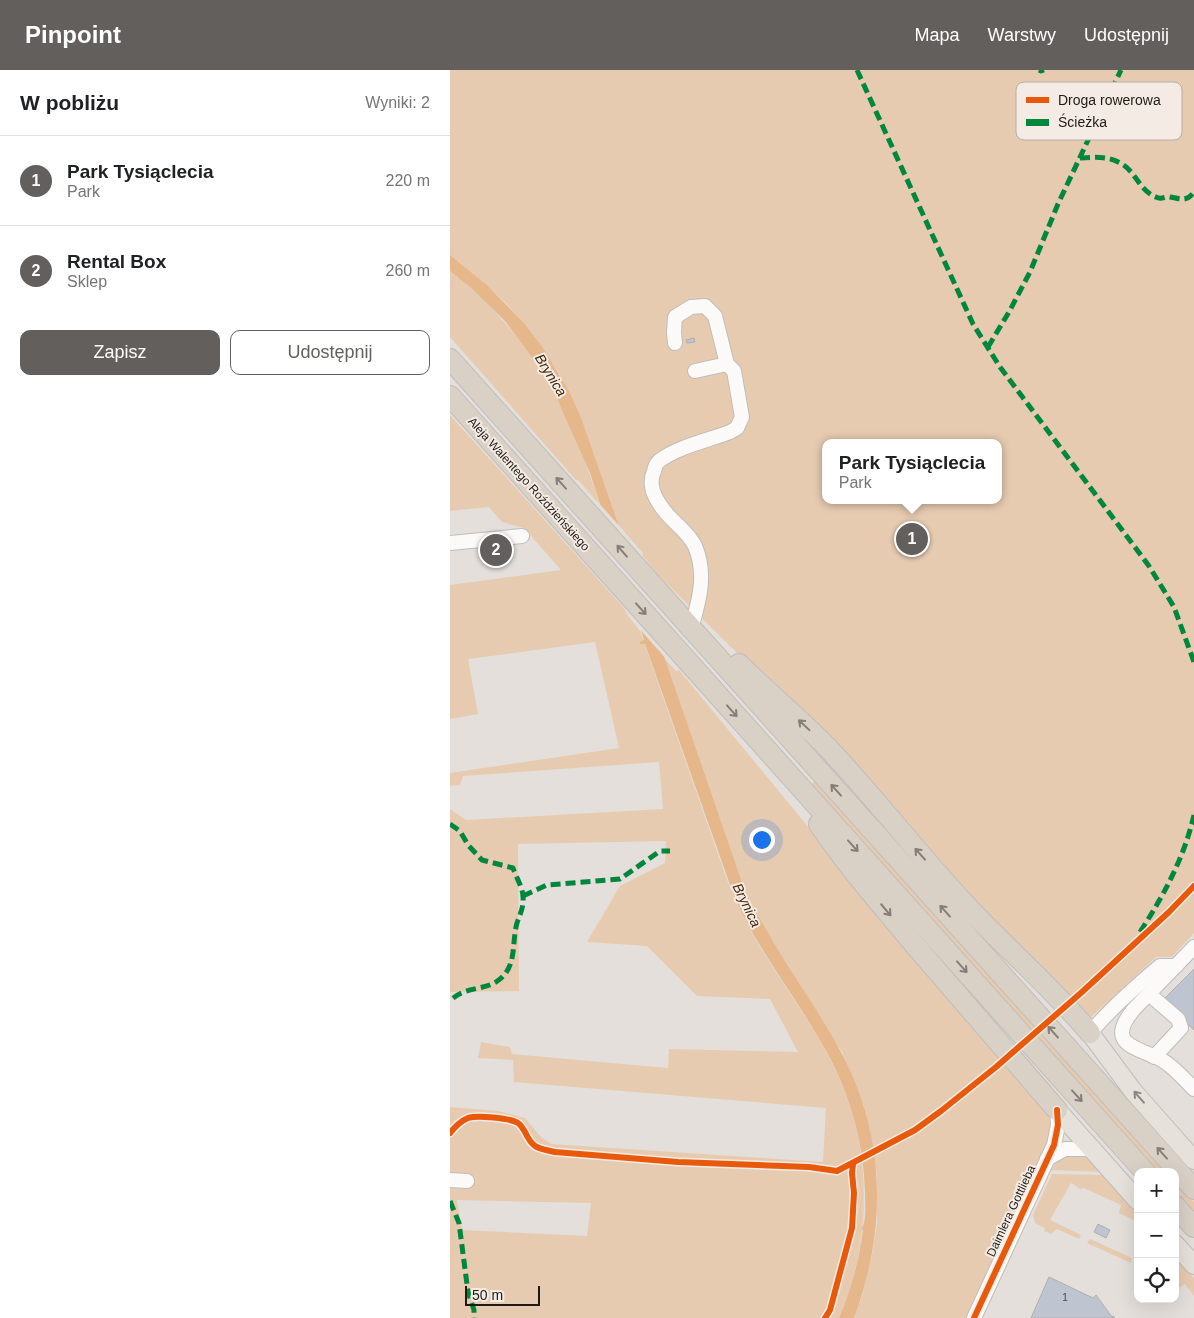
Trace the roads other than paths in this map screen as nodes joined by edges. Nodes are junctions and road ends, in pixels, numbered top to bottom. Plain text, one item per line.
1 (675, 343) dead end
2 (450, 360) edge
3 (727, 364) junction
4 (695, 371) dead end
5 (450, 396) edge
6 (522, 536) dead end
7 (450, 543) edge
8 (691, 629) junction
9 (774, 758) junction
10 (1194, 947) edge
11 (1176, 966) junction
12 (1149, 994) junction
13 (1090, 1034) junction
14 (1154, 1057) junction
15 (1194, 1089) edge
16 (1058, 1110) junction
17 (1091, 1149) junction
18 (1047, 1160) junction
19 (1194, 1160) edge
20 (1141, 1168) edge
21 (450, 1180) edge
22 (467, 1181) dead end
23 (1194, 1189) edge
24 (1134, 1197) edge
25 (1179, 1210) edge
26 (1194, 1227) edge
27 (1179, 1248) edge
28 (1194, 1265) edge
29 (974, 1318) edge

1 - 3 street
8 -> 2 highway, Aleja Walentego Roździeńskiego
3 - 4 street
3 - 8 street
5 -> 9 highway, Aleja Walentego Roździeńskiego
6 - 7 street
13 -> 8 highway
23 -> 8 highway, Aleja Walentego Roździeńskiego
9 -> 16 highway
9 -> 20 highway
10 - 11 street
11 - 12 street
11 - 13 street
12 - 14 street
12 - 14 street
19 -> 13 main road
14 - 15 street
16 - 17 main road
16 - 18 street, Daimlera Gottlieba
17 - 18 street, Daimlera Gottlieba
17 - 24 main road
18 - 29 street, Daimlera Gottlieba
21 - 22 street
25 - 26 highway
27 - 28 main road

